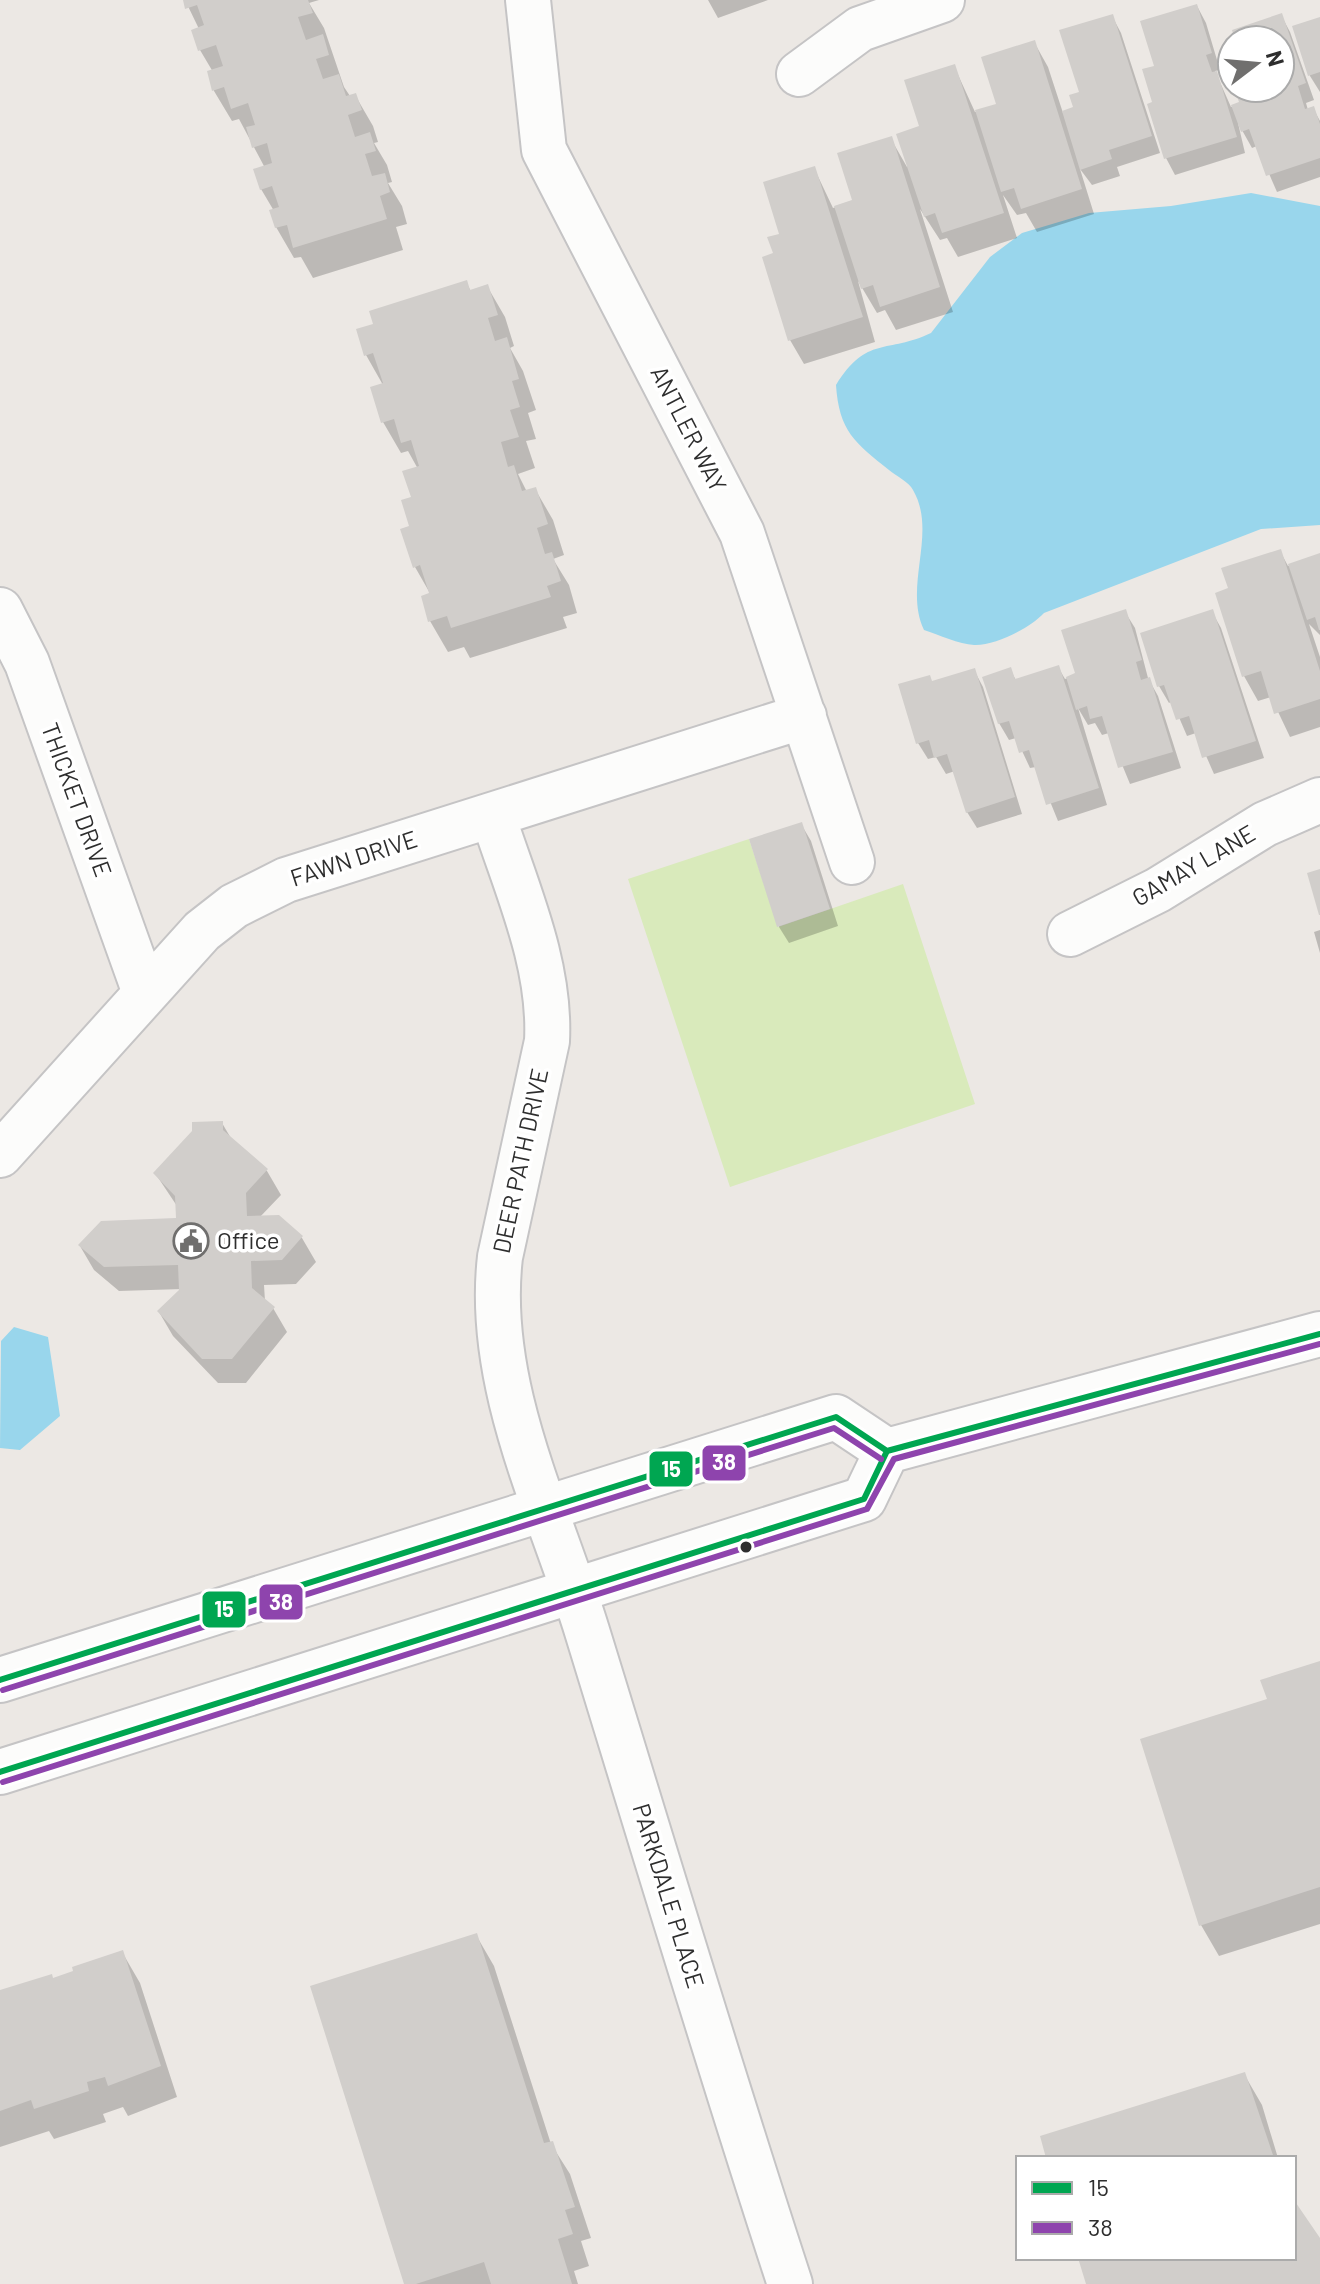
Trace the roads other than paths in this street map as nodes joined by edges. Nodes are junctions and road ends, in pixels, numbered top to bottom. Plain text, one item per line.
1 (528, 0) edge
2 (942, 0) edge
3 (799, 74) dead end
4 (0, 610) edge
5 (804, 716) junction
6 (1320, 800) edge
7 (493, 816) junction
8 (852, 862) dead end
9 (1070, 934) dead end
10 (145, 993) junction
11 (0, 1155) edge
12 (1320, 1334) edge
13 (887, 1451) junction
14 (547, 1508) junction
15 (575, 1590) junction
16 (0, 1680) edge
17 (0, 1772) edge
18 (790, 2284) edge

1 - 5 street, ANTLER WAY
2 - 3 street
4 - 10 street, THICKET DRIVE
5 - 7 street, FAWN DRIVE
5 - 8 street, ANTLER WAY
6 - 9 street, GAMAY LANE
7 - 10 street, FAWN DRIVE
7 - 14 street, DEER PATH DRIVE
10 - 11 street, FAWN DRIVE
12 - 13 street
13 - 14 street
13 - 15 street
14 - 15 street, PARKDALE PLACE
14 - 16 street
15 - 17 street
15 - 18 street, PARKDALE PLACE

